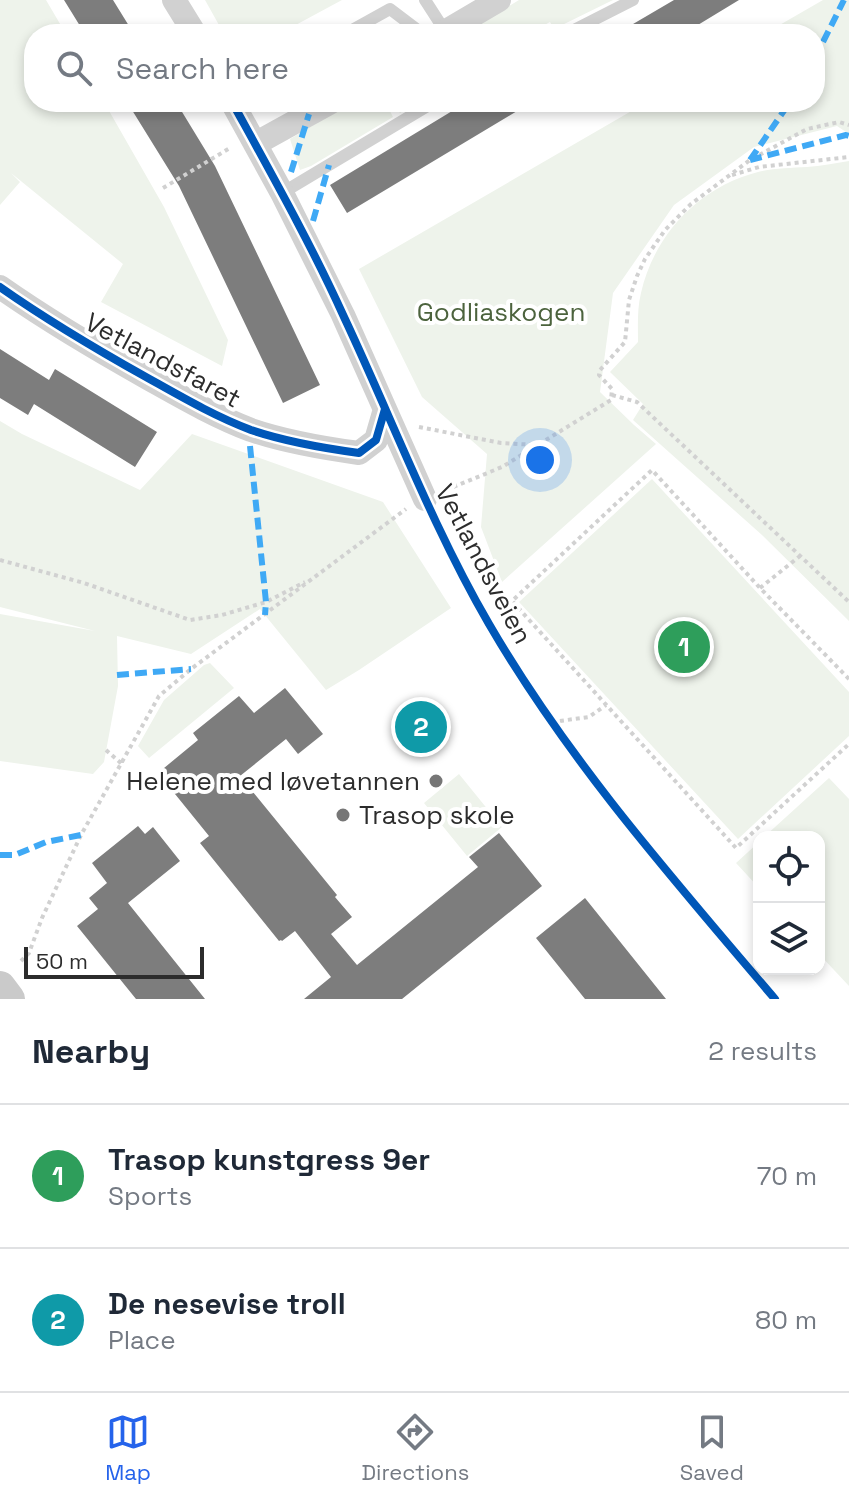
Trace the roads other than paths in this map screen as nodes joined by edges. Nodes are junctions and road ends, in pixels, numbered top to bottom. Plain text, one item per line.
1 (174, 0) edge
2 (425, 0) edge
3 (499, 0) edge
4 (633, 0) edge
5 (189, 24) edge
6 (363, 24) edge
7 (410, 24) edge
8 (438, 24) edge
9 (457, 24) edge
10 (586, 24) edge
11 (235, 112) edge
12 (305, 112) edge
13 (417, 112) edge
14 (246, 144) junction
15 (282, 193) junction
16 (0, 287) edge
17 (385, 409) junction
18 (425, 499) road end
19 (0, 987) edge
20 (9, 999) edge

1 - 5 street
2 - 8 lane
3 - 9 street
4 - 10 lane
6 - 7 lane
11 - 14 street, Vetlandsveien
12 - 14 street
13 - 15 lane
14 - 15 street, Vetlandsveien
15 - 17 street, Vetlandsveien
16 - 17 street, Vetlandsfaret
17 - 18 street, Vetlandsveien
19 - 20 main road

